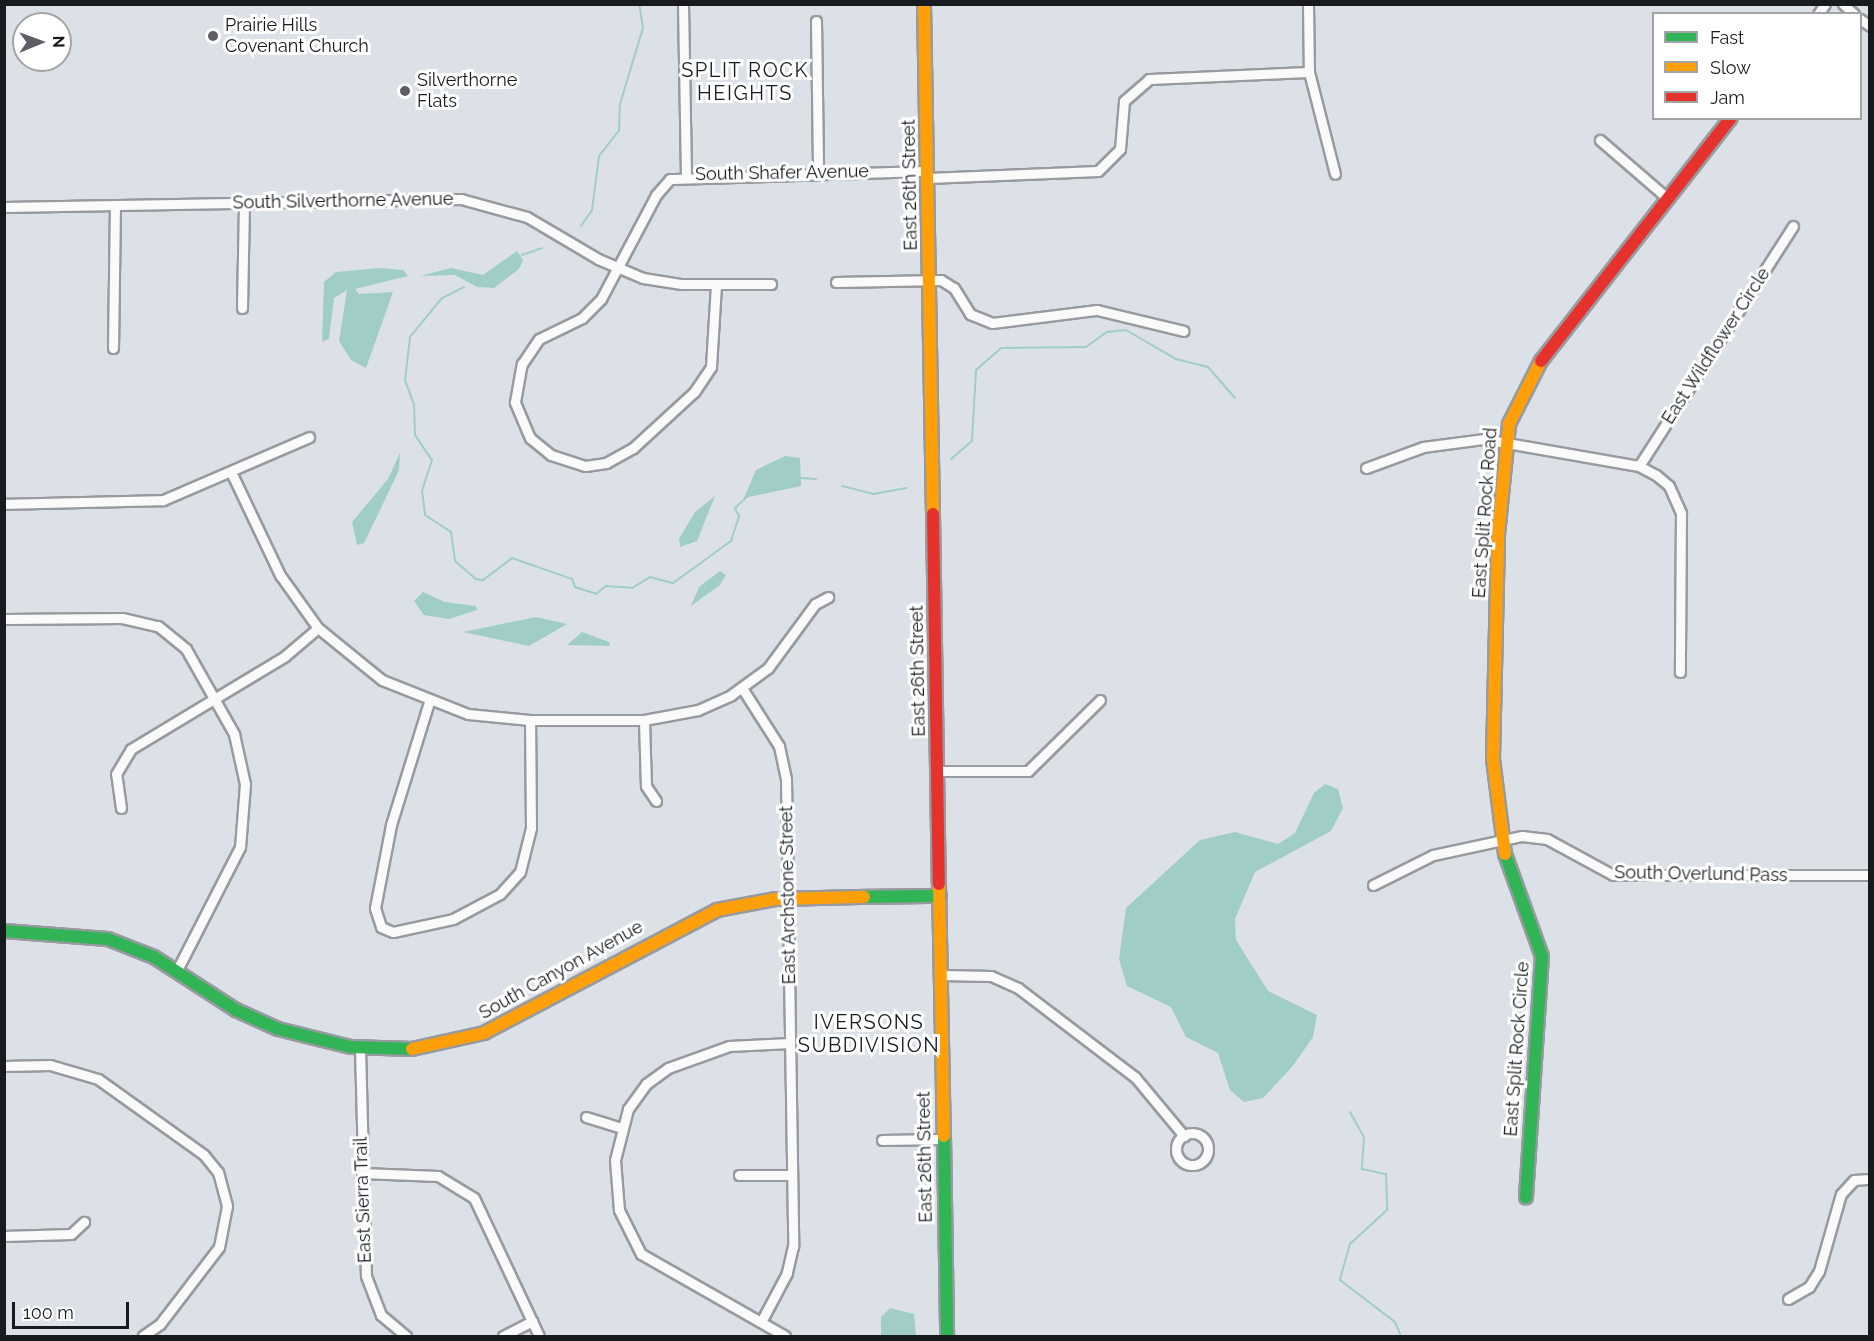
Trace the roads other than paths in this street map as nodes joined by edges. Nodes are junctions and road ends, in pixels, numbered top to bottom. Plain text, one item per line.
1 (683, 4) edge
2 (924, 4) edge
3 (1308, 4) edge
4 (816, 21) dead end
5 (1309, 72) junction
6 (1729, 120) edge
7 (1600, 140) dead end
8 (818, 172) junction
9 (1335, 174) dead end
10 (686, 175) junction
11 (928, 175) junction
12 (1666, 197) junction
13 (244, 202) junction
14 (115, 205) junction
15 (4, 207) edge
16 (1793, 226) dead end
17 (617, 268) junction
18 (930, 279) junction
19 (836, 282) dead end
20 (771, 284) dead end
21 (716, 285) junction
22 (242, 308) dead end
23 (1184, 331) dead end
24 (113, 348) dead end
25 (309, 437) dead end
26 (1506, 441) junction
27 (1639, 466) junction
28 (1366, 468) dead end
29 (232, 474) junction
30 (4, 504) edge
31 (828, 597) dead end
32 (4, 619) edge
33 (318, 628) junction
34 (1680, 672) dead end
35 (741, 688) junction
36 (216, 697) junction
37 (1100, 700) dead end
38 (429, 702) junction
39 (530, 720) junction
40 (644, 720) junction
41 (938, 771) junction
42 (656, 801) dead end
43 (121, 808) dead end
44 (1500, 839) junction
45 (1869, 875) edge
46 (1373, 885) dead end
47 (940, 896) junction
48 (787, 898) junction
49 (4, 931) edge
50 (177, 970) junction
51 (941, 975) junction
52 (790, 1043) junction
53 (360, 1048) junction
54 (4, 1066) edge
55 (586, 1117) dead end
56 (620, 1127) junction
57 (1184, 1136) dead end
58 (942, 1139) junction
59 (882, 1140) dead end
60 (362, 1173) junction
61 (739, 1174) dead end
62 (792, 1175) junction
63 (1869, 1179) edge
64 (1527, 1197) dead end
65 (84, 1222) dead end
66 (4, 1236) edge
67 (1788, 1299) dead end
68 (532, 1321) junction
69 (761, 1322) junction
70 (143, 1336) edge
71 (406, 1336) edge
72 (503, 1336) edge
73 (539, 1336) edge
74 (785, 1336) edge
75 (947, 1336) edge

1 - 10 street
2 - 11 street, East 26th Street
3 - 5 street
4 - 8 street
5 - 9 street
5 - 11 street, South Shafer Avenue
6 - 12 street, East Split Rock Road
7 - 12 street
8 - 10 street, South Shafer Avenue
8 - 11 street, South Shafer Avenue
10 - 17 street, South Shafer Avenue
11 - 18 street, East 26th Street
12 - 26 street, East Split Rock Road
13 - 14 street, South Silverthorne Avenue
13 - 17 street, South Silverthorne Avenue
13 - 22 street
14 - 15 street, South Silverthorne Avenue
14 - 24 street
16 - 27 street, East Wildflower Circle
17 - 21 street, South Silverthorne Avenue
17 - 21 street, South Shafer Avenue
18 - 19 street
18 - 23 street
18 - 41 street, East 26th Street
20 - 21 street, South Silverthorne Avenue
25 - 29 street
26 - 27 street
26 - 28 street
26 - 44 street, East Split Rock Road
27 - 34 street
29 - 30 street
29 - 33 street
31 - 35 street
32 - 36 street
33 - 36 street
33 - 38 street
35 - 40 street
35 - 48 street, East Archstone Street
36 - 43 street
36 - 50 street
37 - 41 street
38 - 39 street
38 - 39 street
39 - 40 street
40 - 42 street
41 - 47 street, East 26th Street
44 - 45 street, South Overlund Pass
44 - 46 street, South Overlund Pass
44 - 64 street, East Split Rock Circle
47 - 48 street, South Canyon Avenue
47 - 51 street, East 26th Street
48 - 52 street, East Archstone Street
48 - 53 street, South Canyon Avenue
49 - 50 street, South Canyon Avenue
50 - 53 street, South Canyon Avenue
51 - 57 street
51 - 58 street, East 26th Street
52 - 56 street
52 - 62 street, East Archstone Street
53 - 60 street, East Sierra Trail
54 - 70 street
55 - 56 street
56 - 69 street
58 - 59 street
58 - 75 street, East 26th Street
60 - 68 street
60 - 71 street, East Sierra Trail
61 - 62 street
62 - 69 street, East Archstone Street
63 - 67 street
65 - 66 street
68 - 72 street
68 - 73 street
69 - 74 street

